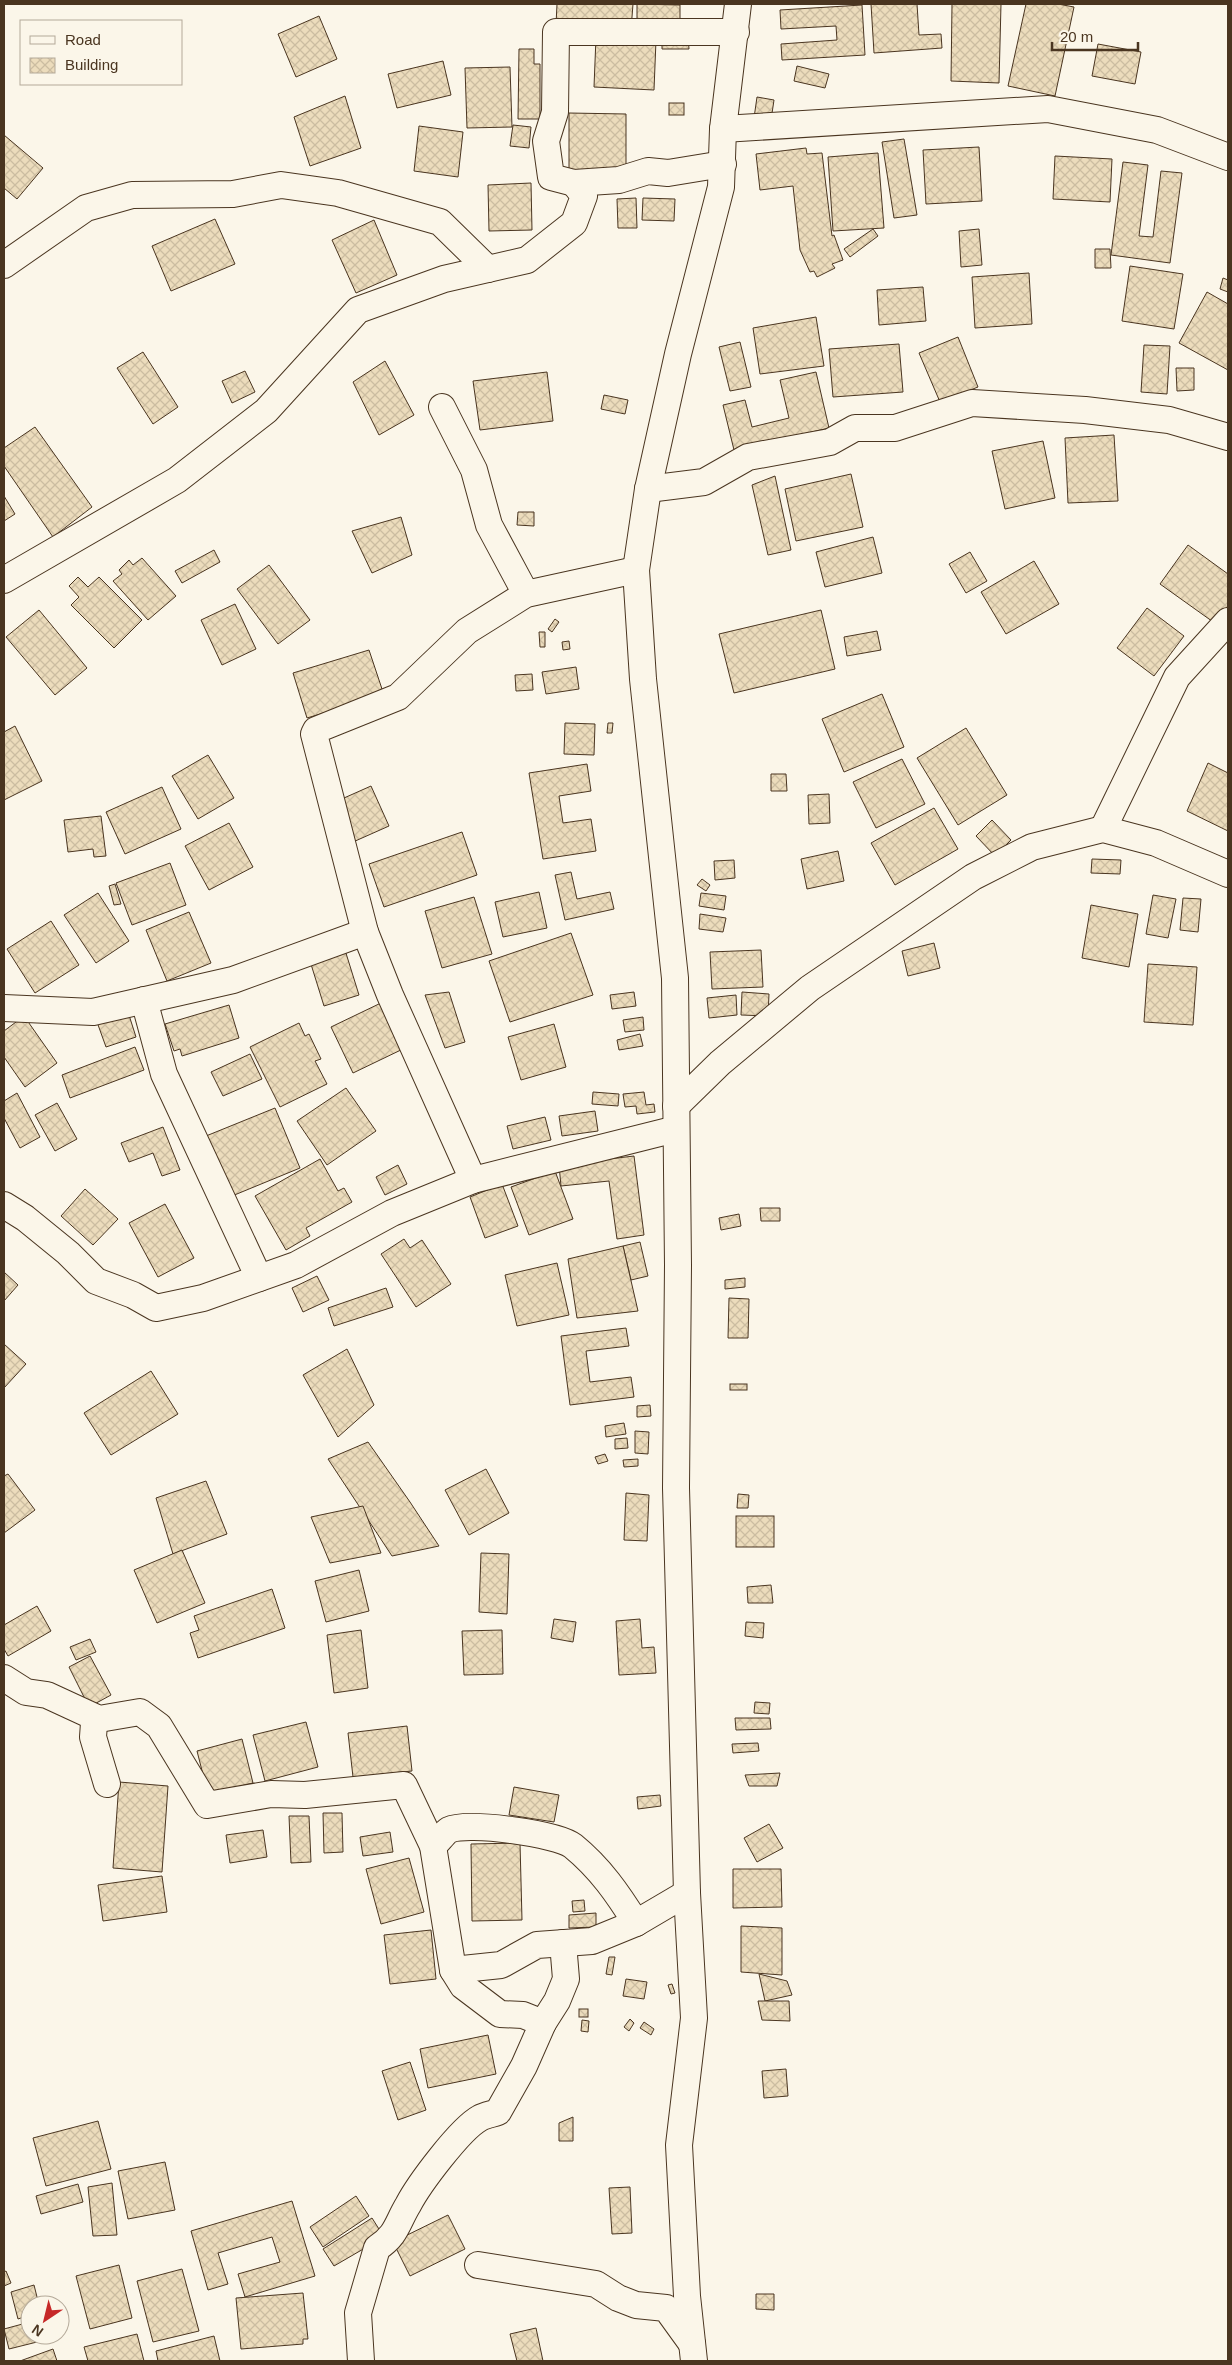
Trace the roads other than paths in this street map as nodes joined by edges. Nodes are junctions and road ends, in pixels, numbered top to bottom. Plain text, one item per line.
1 (738, 4) edge
2 (736, 32) junction
3 (723, 129) junction
4 (1228, 157) edge
5 (723, 164) junction
6 (574, 183) junction
7 (4, 265) edge
8 (488, 269) junction
9 (442, 407) dead end
10 (1228, 437) edge
11 (648, 489) junction
12 (636, 570) junction
13 (4, 580) edge
14 (526, 594) junction
15 (1228, 621) edge
16 (1103, 829) junction
17 (1228, 874) edge
18 (365, 932) junction
19 (144, 1000) junction
20 (4, 1008) edge
21 (676, 1117) junction
22 (474, 1180) junction
23 (4, 1205) edge
24 (259, 1278) junction
25 (4, 1678) edge
26 (99, 1719) junction
27 (107, 1784) dead end
28 (433, 1846) junction
29 (687, 1893) junction
30 (636, 1923) junction
31 (563, 1943) junction
32 (453, 1970) junction
33 (543, 2024) junction
34 (478, 2265) dead end
35 (694, 2354) edge
36 (361, 2361) edge

1 - 2 street
2 - 3 street
2 - 6 street
3 - 4 street
3 - 5 street
5 - 6 street
5 - 11 street
6 - 8 street
7 - 8 street
8 - 13 street
9 - 14 street
10 - 11 street
11 - 12 street
12 - 14 street
12 - 21 street
14 - 18 street
15 - 16 street
16 - 17 street
16 - 21 street
18 - 19 street
18 - 22 street
19 - 20 street
19 - 24 street
21 - 22 street
21 - 29 street
22 - 24 street
23 - 24 street
25 - 26 street
26 - 27 street
26 - 28 street
28 - 30 street
28 - 32 street
29 - 30 street
29 - 35 street
30 - 31 street
31 - 32 street
31 - 33 street
32 - 33 street
33 - 36 street
34 - 35 street

